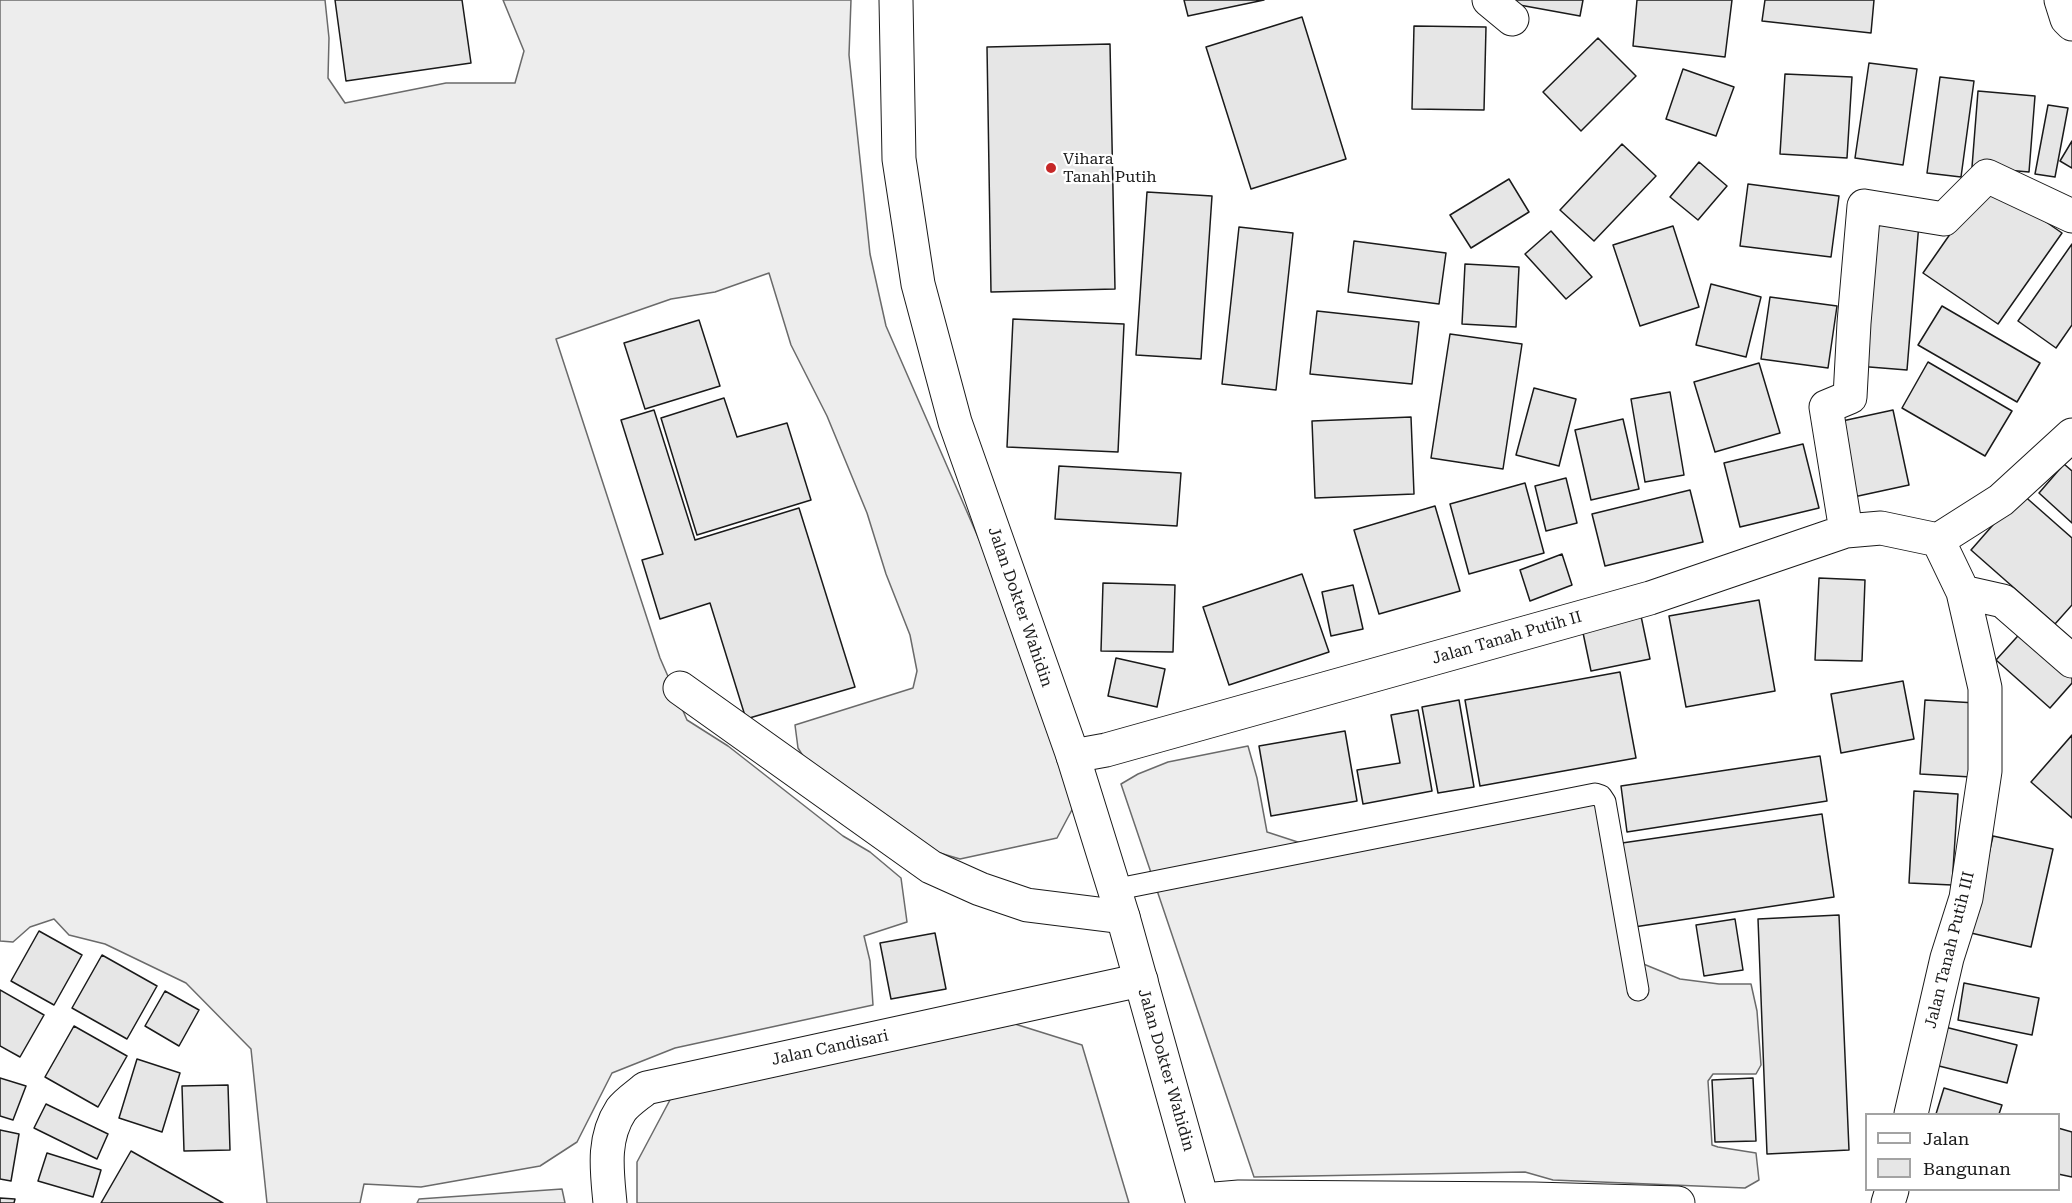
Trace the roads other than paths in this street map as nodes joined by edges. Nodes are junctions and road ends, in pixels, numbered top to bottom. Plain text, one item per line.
1 (896, 0) edge
2 (2061, 0) edge
3 (2072, 24) edge
4 (2072, 216) edge
5 (2072, 435) edge
6 (1846, 531) junction
7 (1938, 540) junction
8 (1963, 592) junction
9 (2072, 661) edge
10 (680, 688) dead end
11 (1073, 756) junction
12 (1118, 903) junction
13 (1141, 980) junction
14 (1638, 990) dead end
15 (1911, 1113) edge
16 (1534, 1201) edge
17 (1203, 1202) edge
18 (610, 1203) edge
19 (1678, 1203) edge

1 - 11 main road, Jalan Dokter Wahidin
2 - 3 main road
4 - 6 main road
5 - 7 main road
6 - 7 main road, Jalan Tanah Putih II
6 - 11 main road, Jalan Tanah Putih II
7 - 8 main road, Jalan Tanah Putih III
8 - 9 main road
8 - 15 main road, Jalan Tanah Putih III
10 - 12 main road
11 - 12 main road, Jalan Dokter Wahidin
12 - 13 main road, Jalan Dokter Wahidin
12 - 14 lane
13 - 17 main road, Jalan Dokter Wahidin
13 - 18 main road, Jalan Candisari
16 - 17 main road
16 - 19 main road

